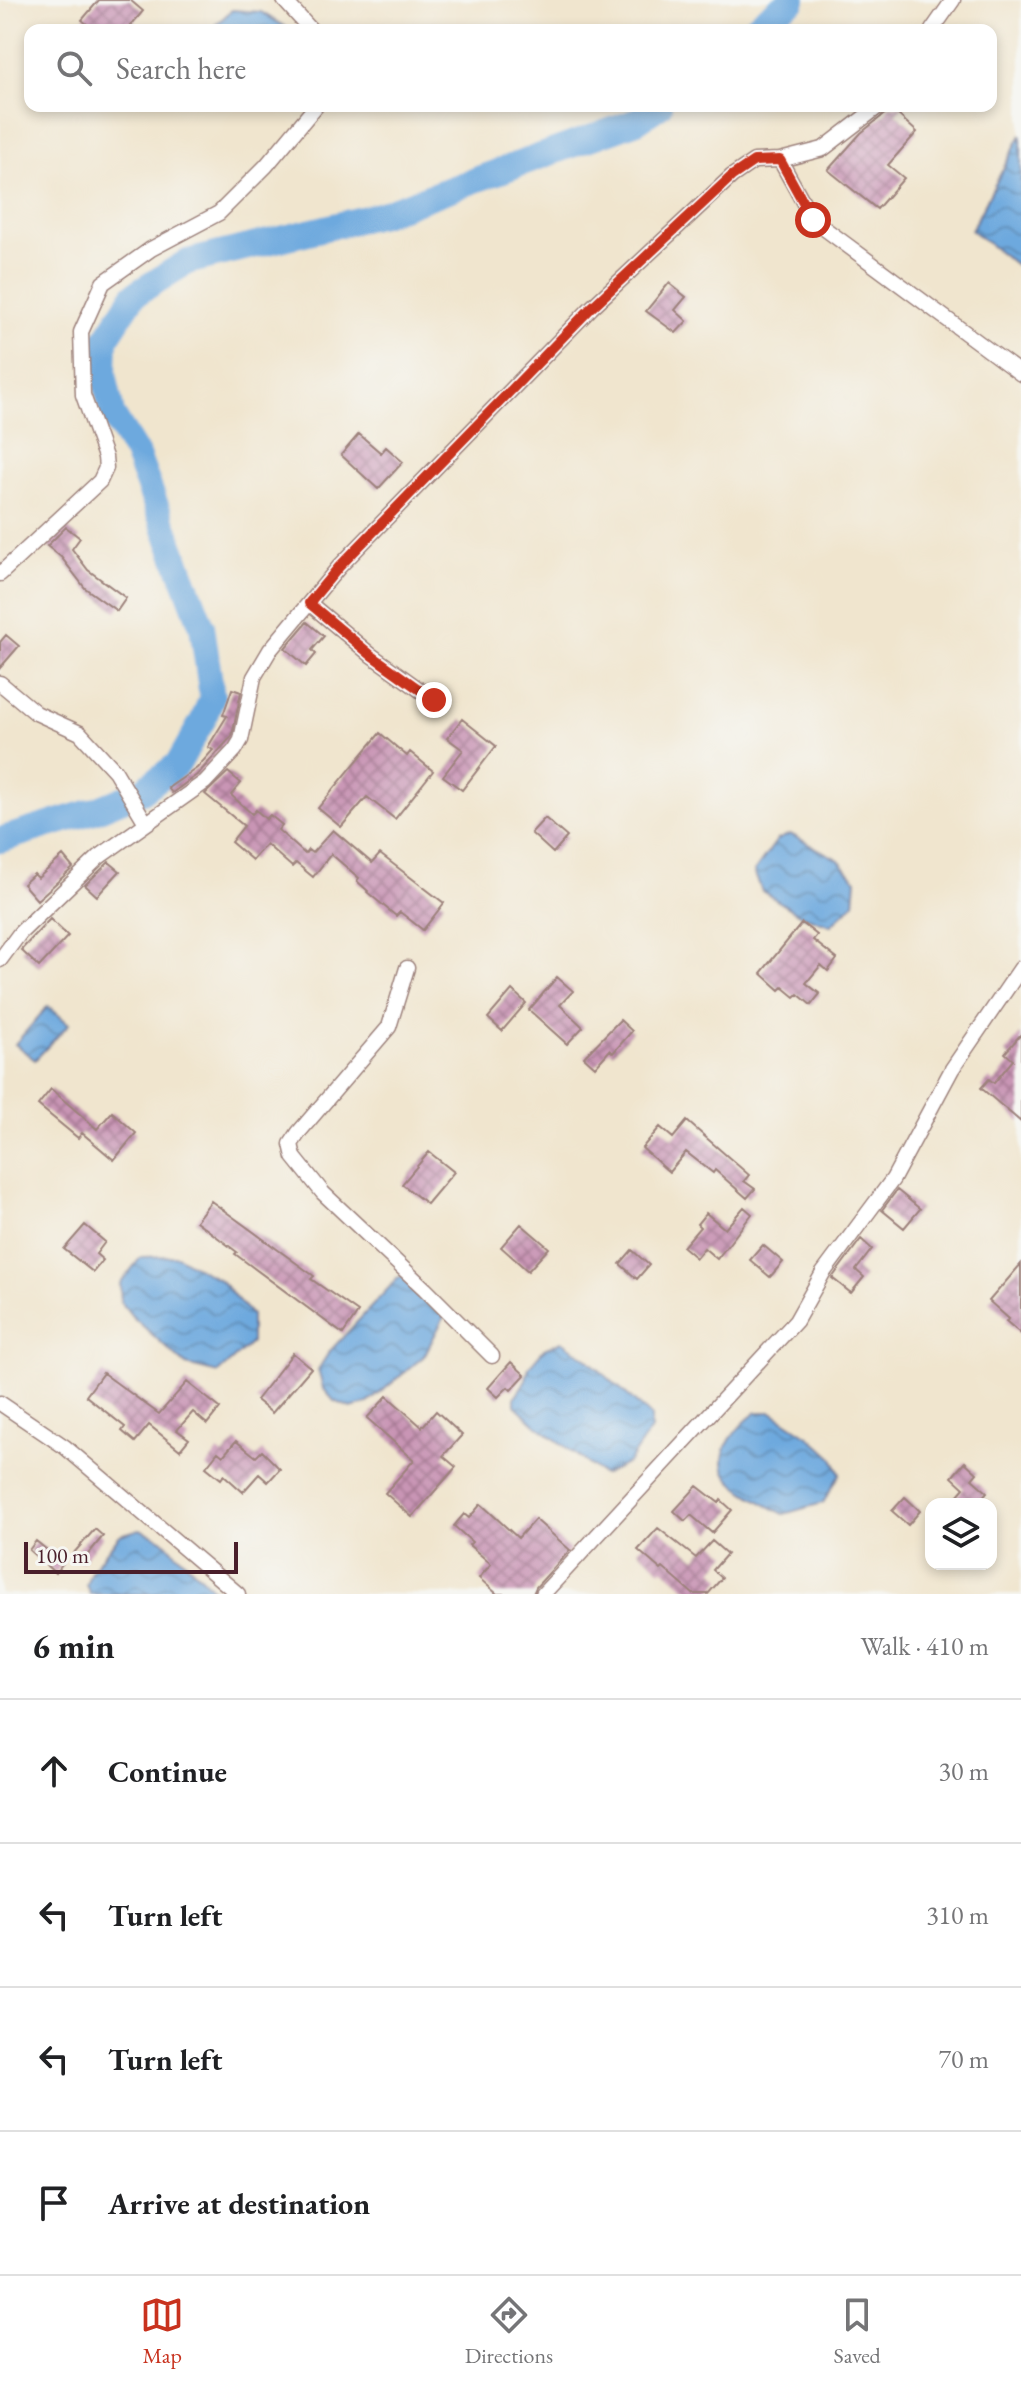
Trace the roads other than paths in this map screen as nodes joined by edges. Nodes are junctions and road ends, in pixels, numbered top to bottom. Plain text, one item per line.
1 (284, 0) edge
2 (953, 0) edge
3 (306, 24) edge
4 (936, 24) edge
5 (311, 112) edge
6 (871, 112) edge
7 (780, 160) junction
8 (1021, 374) edge
9 (0, 574) edge
10 (309, 603) junction
11 (0, 683) edge
12 (434, 700) dead end
13 (144, 820) junction
14 (0, 960) edge
15 (407, 968) dead end
16 (1021, 968) edge
17 (492, 1356) dead end
18 (0, 1403) edge
19 (238, 1594) edge
20 (543, 1594) edge

1 - 3 street
2 - 4 street
5 - 9 street
6 - 7 street
7 - 8 street
7 - 10 street
10 - 12 street
10 - 13 street
11 - 13 street
13 - 14 street
15 - 17 street
16 - 20 street
18 - 19 street

